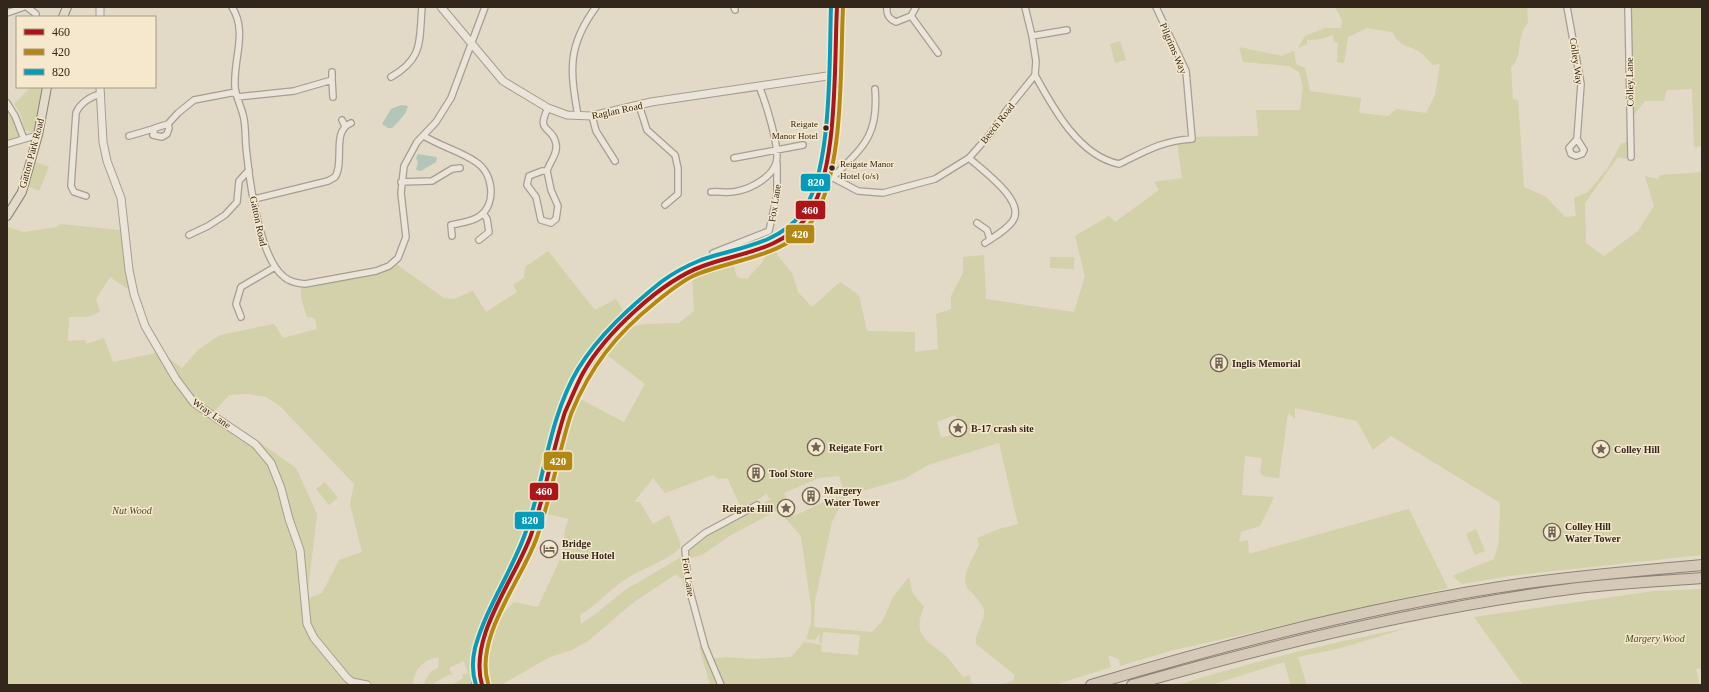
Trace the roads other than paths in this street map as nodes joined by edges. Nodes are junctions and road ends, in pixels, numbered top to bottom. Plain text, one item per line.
1 (25, 7) edge
2 (232, 7) edge
3 (422, 7) edge
4 (441, 7) edge
5 (485, 7) edge
6 (596, 7) edge
7 (837, 7) edge
8 (887, 7) edge
9 (916, 7) edge
10 (1025, 7) edge
11 (1156, 7) edge
12 (1567, 7) edge
13 (1628, 7) edge
14 (7, 13) edge
15 (36, 16) edge
16 (911, 16) junction
17 (1067, 30) dead end
18 (1032, 36) junction
19 (472, 45) junction
20 (938, 53) dead end
21 (332, 72) dead end
22 (834, 75) junction
23 (1035, 75) junction
24 (391, 77) dead end
25 (332, 80) junction
26 (759, 86) junction
27 (47, 88) edge
28 (875, 89) dead end
29 (101, 91) edge
30 (236, 95) junction
31 (333, 97) dead end
32 (7, 103) edge
33 (639, 105) junction
34 (548, 108) junction
35 (578, 116) junction
36 (592, 116) junction
37 (342, 120) dead end
38 (351, 123) dead end
39 (168, 124) junction
40 (345, 126) junction
41 (153, 129) junction
42 (38, 135) junction
43 (129, 136) dead end
44 (424, 136) junction
45 (24, 139) junction
46 (1576, 140) dead end
47 (7, 144) edge
48 (803, 145) dead end
49 (776, 149) junction
50 (1631, 157) dead end
51 (734, 158) dead end
52 (969, 158) junction
53 (615, 161) dead end
54 (777, 162) junction
55 (460, 168) dead end
56 (249, 170) junction
57 (547, 172) junction
58 (824, 173) junction
59 (832, 178) junction
60 (401, 182) junction
61 (711, 192) dead end
62 (86, 196) dead end
63 (254, 199) junction
64 (665, 205) dead end
65 (483, 213) junction
66 (7, 216) edge
67 (977, 223) dead end
68 (189, 234) dead end
69 (452, 236) dead end
70 (479, 240) dead end
71 (713, 253) dead end
72 (275, 267) junction
73 (241, 317) dead end
74 (757, 505) dead end
75 (1702, 565) edge
76 (1702, 578) edge
77 (477, 671) junction
78 (367, 685) edge
79 (476, 685) edge
80 (482, 685) edge
81 (721, 685) edge
82 (1091, 685) edge
83 (1132, 685) edge

1 - 14 street
1 - 15 street
2 - 30 street, Gatton Road
3 - 24 street
4 - 19 street, Raglan Road
5 - 19 street, Gatton Road
6 - 35 street
7 - 22 main road
8 - 16 street
9 - 16 street
10 - 18 street
11 - 23 street, Pilgrims Way
12 - 46 street, Colley Way
13 - 50 street, Colley Lane
16 - 20 street
17 - 18 street
18 - 23 street
19 - 34 street, Raglan Road
19 - 44 street, Gatton Road
21 - 25 street
22 - 26 street, Raglan Road
22 - 58 main road
23 - 52 street, Beech Road
25 - 30 street
25 - 31 street
26 - 33 street, Raglan Road
26 - 49 street
27 - 42 main road, Gatton Park Road
28 - 59 street
29 - 62 street
29 - 78 street, Wray Lane
30 - 39 street
30 - 56 street, Gatton Road
32 - 45 street
33 - 36 street, Raglan Road
33 - 64 street
34 - 35 street, Raglan Road
34 - 57 street
35 - 36 street, Raglan Road
36 - 53 street
37 - 40 street
38 - 40 street
39 - 41 street
39 - 41 street
40 - 63 street
41 - 43 street
42 - 45 street
42 - 66 main road, Gatton Park Road
44 - 60 street, Gatton Road
44 - 65 street
45 - 47 street
48 - 49 street
49 - 51 street
49 - 54 street
52 - 59 street, Beech Road
52 - 67 street
54 - 61 street
54 - 71 street, Fox Lane
55 - 60 street
56 - 63 street, Gatton Road
56 - 68 street
57 - 57 street
58 - 59 street, Beech Road
58 - 77 main road
60 - 72 street, Gatton Road
63 - 72 street, Gatton Road
65 - 69 street
65 - 70 street
72 - 73 street
74 - 81 street, Fort Lane
75 - 82 highway
76 - 83 highway
77 - 79 main road
77 - 80 main road

